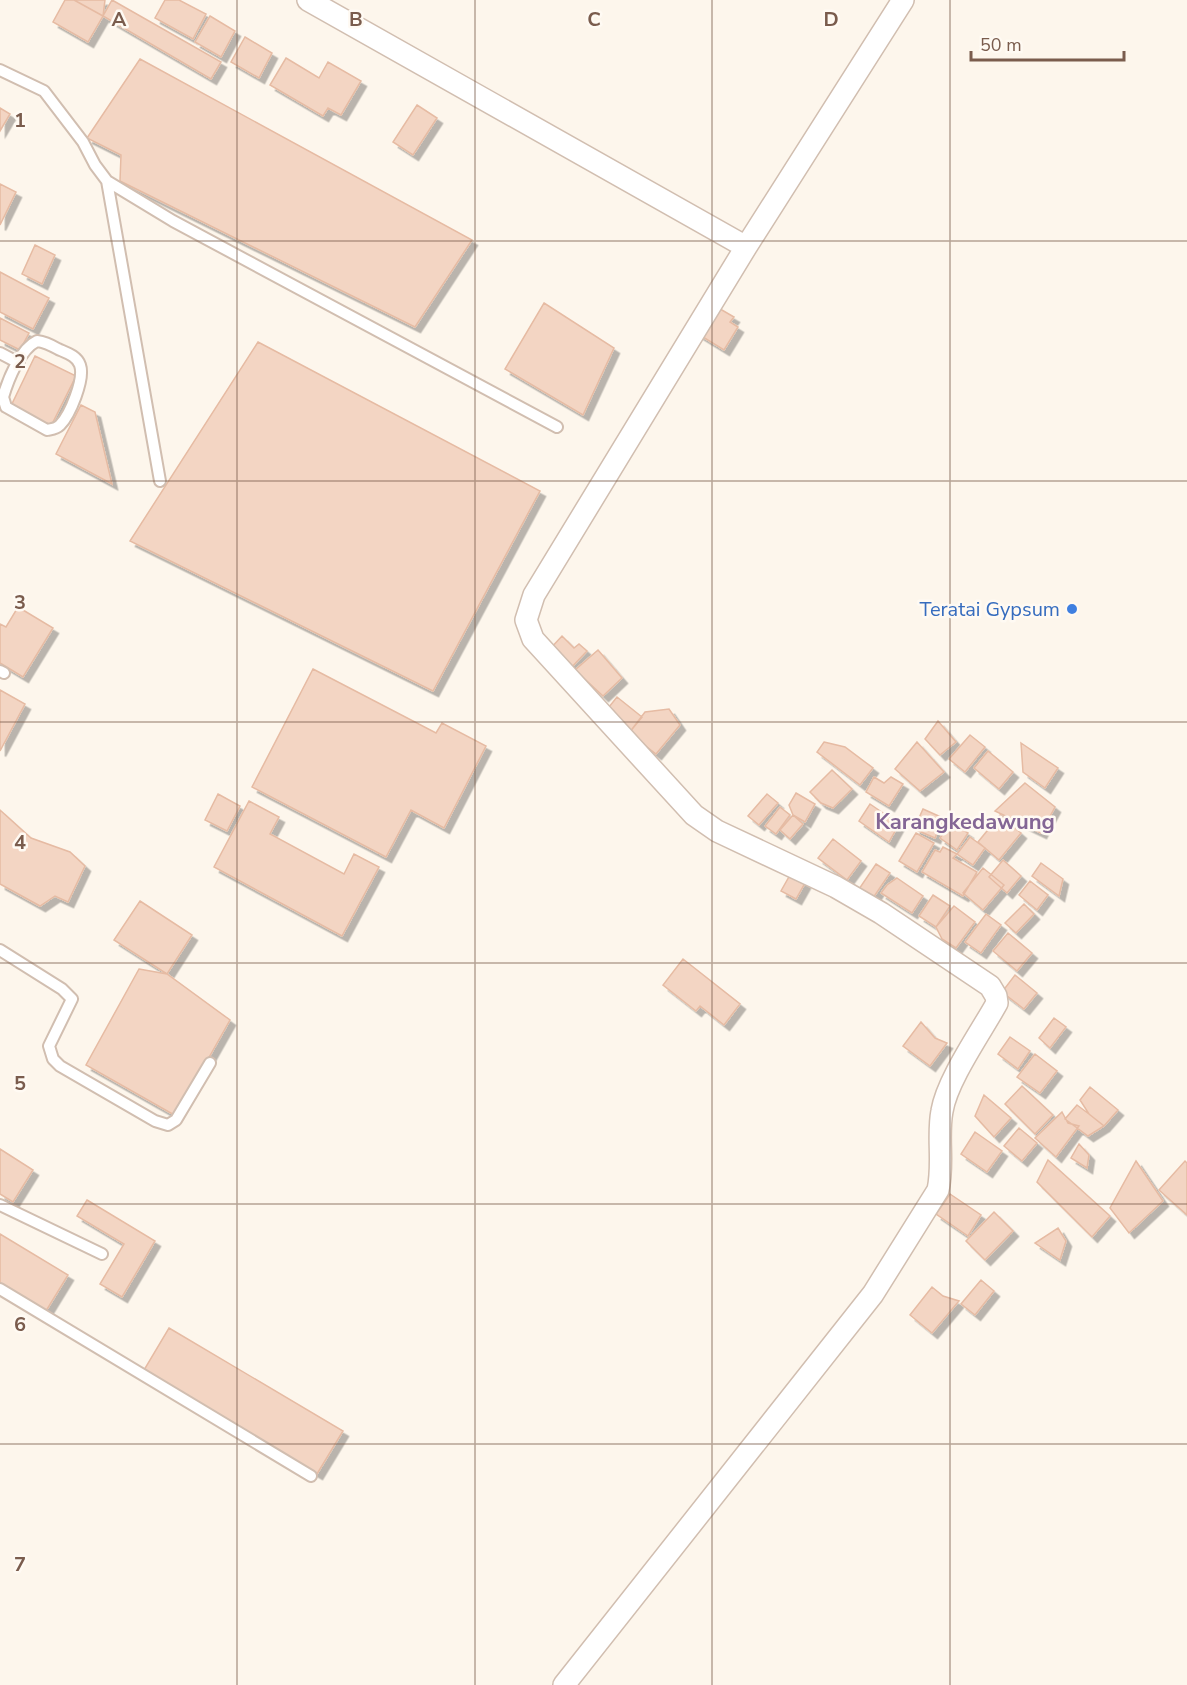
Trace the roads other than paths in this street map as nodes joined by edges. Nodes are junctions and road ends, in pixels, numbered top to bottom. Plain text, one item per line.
1 (308, 0) edge
2 (903, 0) edge
3 (0, 70) edge
4 (107, 181) junction
5 (746, 247) junction
6 (0, 353) edge
7 (19, 363) junction
8 (557, 427) dead end
9 (160, 481) dead end
10 (0, 950) edge
11 (210, 1064) dead end
12 (0, 1205) edge
13 (102, 1254) dead end
14 (0, 1289) edge
15 (311, 1476) dead end
16 (564, 1685) edge

1 - 5 street
2 - 5 street
3 - 4 lane
4 - 8 lane
4 - 9 lane
5 - 16 street
6 - 7 lane
7 - 7 lane
10 - 11 lane
12 - 13 lane
14 - 15 lane

